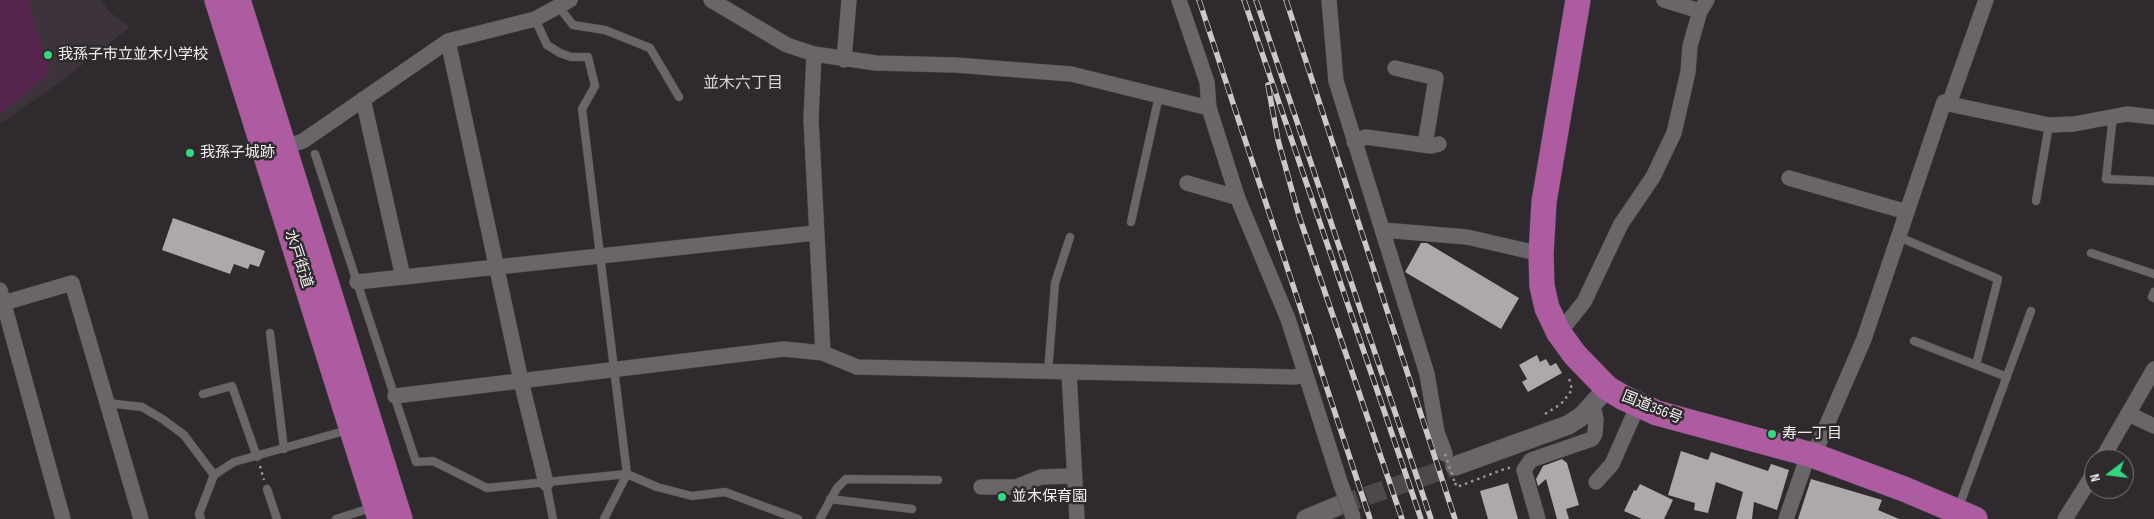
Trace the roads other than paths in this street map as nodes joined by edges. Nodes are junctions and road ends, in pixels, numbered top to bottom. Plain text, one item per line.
1 (217, 0) edge
2 (238, 0) edge
3 (711, 0) edge
4 (849, 0) edge
5 (1179, 0) edge
6 (1329, 0) edge
7 (1578, 0) edge
8 (1664, 0) edge
9 (1986, 0) edge
10 (565, 4) edge
11 (1704, 5) edge
12 (534, 19) junction
13 (448, 41) junction
14 (814, 54) junction
15 (844, 60) junction
16 (1395, 68) dead end
17 (1159, 96) junction
18 (679, 97) dead end
19 (363, 99) junction
20 (1949, 104) junction
21 (1209, 108) junction
22 (2113, 115) junction
23 (2154, 117) edge
24 (2049, 125) junction
25 (1354, 142) junction
26 (275, 151) junction
27 (315, 154) dead end
28 (1789, 178) dead end
29 (2154, 181) edge
30 (1187, 183) dead end
31 (1237, 194) junction
32 (2036, 201) dead end
33 (1908, 212) junction
34 (1131, 222) dead end
35 (1382, 230) junction
36 (815, 233) junction
37 (1070, 237) dead end
38 (1899, 237) junction
39 (1540, 254) junction
40 (2091, 254) dead end
41 (601, 256) junction
42 (496, 267) junction
43 (2154, 274) edge
44 (403, 278) junction
45 (357, 282) junction
46 (2154, 292) edge
47 (2154, 298) edge
48 (1, 299) edge
49 (2031, 311) dead end
50 (270, 333) dead end
51 (1559, 333) junction
52 (1914, 341) dead end
53 (823, 353) junction
54 (1976, 365) junction
55 (2154, 369) edge
56 (615, 371) junction
57 (1048, 372) junction
58 (1069, 372) junction
59 (1305, 374) junction
60 (2007, 377) junction
61 (521, 381) junction
62 (203, 394) dead end
63 (395, 396) junction
64 (1600, 396) junction
65 (107, 403) junction
66 (1638, 405) junction
67 (2129, 414) junction
68 (2154, 426) edge
69 (352, 428) junction
70 (284, 449) junction
71 (2108, 449) edge
72 (1812, 455) junction
73 (257, 457) junction
74 (1452, 468) joint
75 (214, 474) junction
76 (627, 474) junction
77 (1074, 476) junction
78 (938, 480) dead end
79 (546, 482) junction
80 (1596, 482) dead end
81 (981, 487) dead end
82 (267, 489) dead end
83 (2084, 489) edge
84 (830, 499) junction
85 (912, 508) dead end
86 (378, 512) edge
87 (1349, 514) edge
88 (1966, 515) edge
89 (63, 519) edge
90 (141, 519) edge
91 (200, 519) edge
92 (277, 519) edge
93 (336, 519) edge
94 (400, 519) edge
95 (554, 519) edge
96 (604, 519) edge
97 (798, 519) edge
98 (820, 519) edge
99 (1077, 519) edge
100 (1306, 519) edge
101 (1538, 519) edge
102 (1786, 519) edge
103 (2065, 519) edge

1 - 26 highway, 水戸街道
2 - 26 highway, 水戸街道
3 - 14 street
4 - 15 street
5 - 21 street
6 - 25 street
7 - 39 highway, 国道356号
8 - 11 street
9 - 20 street
10 - 12 street
10 - 18 lane
11 - 51 street
12 - 13 street
12 - 41 lane
13 - 19 street
13 - 42 street
14 - 15 street
14 - 36 street
15 - 17 street
16 - 25 street
17 - 21 street
17 - 34 lane
19 - 26 street
19 - 44 street
20 - 24 street
20 - 33 street
21 - 31 street
22 - 23 street
22 - 24 street
22 - 29 lane
24 - 32 lane
25 - 35 street
26 - 69 highway, 水戸街道
26 - 94 highway, 水戸街道
27 - 45 lane
28 - 33 street
30 - 31 street
31 - 59 street
33 - 38 street
35 - 39 street
35 - 74 street
36 - 41 street
36 - 53 street
37 - 57 lane
38 - 54 lane
38 - 72 street
39 - 51 highway, 国道356号
40 - 43 lane
41 - 42 street
41 - 56 lane
42 - 44 street
42 - 61 street
44 - 45 street
45 - 63 lane
46 - 47 lane
48 - 65 street
48 - 89 street
49 - 60 lane
50 - 70 lane
51 - 64 highway, 国道356号
52 - 54 lane
53 - 56 street
53 - 57 street
54 - 60 lane
55 - 67 street
56 - 61 street
56 - 76 lane
57 - 58 street
58 - 59 street
58 - 77 street
59 - 87 street, bridge
60 - 88 lane
61 - 63 street
61 - 79 street
62 - 73 lane
63 - 79 lane
64 - 66 highway, 国道356号
64 - 74 street
64 - 101 street
65 - 75 lane
65 - 90 street
66 - 72 highway, 国道356号
66 - 80 street
67 - 68 street
67 - 71 street
69 - 70 lane
69 - 86 highway, 水戸街道
70 - 73 lane
72 - 88 highway, 国道356号
72 - 102 street
73 - 75 lane
75 - 91 lane
76 - 79 lane
76 - 96 lane
76 - 97 lane
77 - 81 street
77 - 99 street
78 - 84 lane
79 - 95 lane
82 - 92 lane
83 - 103 street
84 - 85 lane
84 - 98 lane
86 - 93 lane
87 - 100 street

